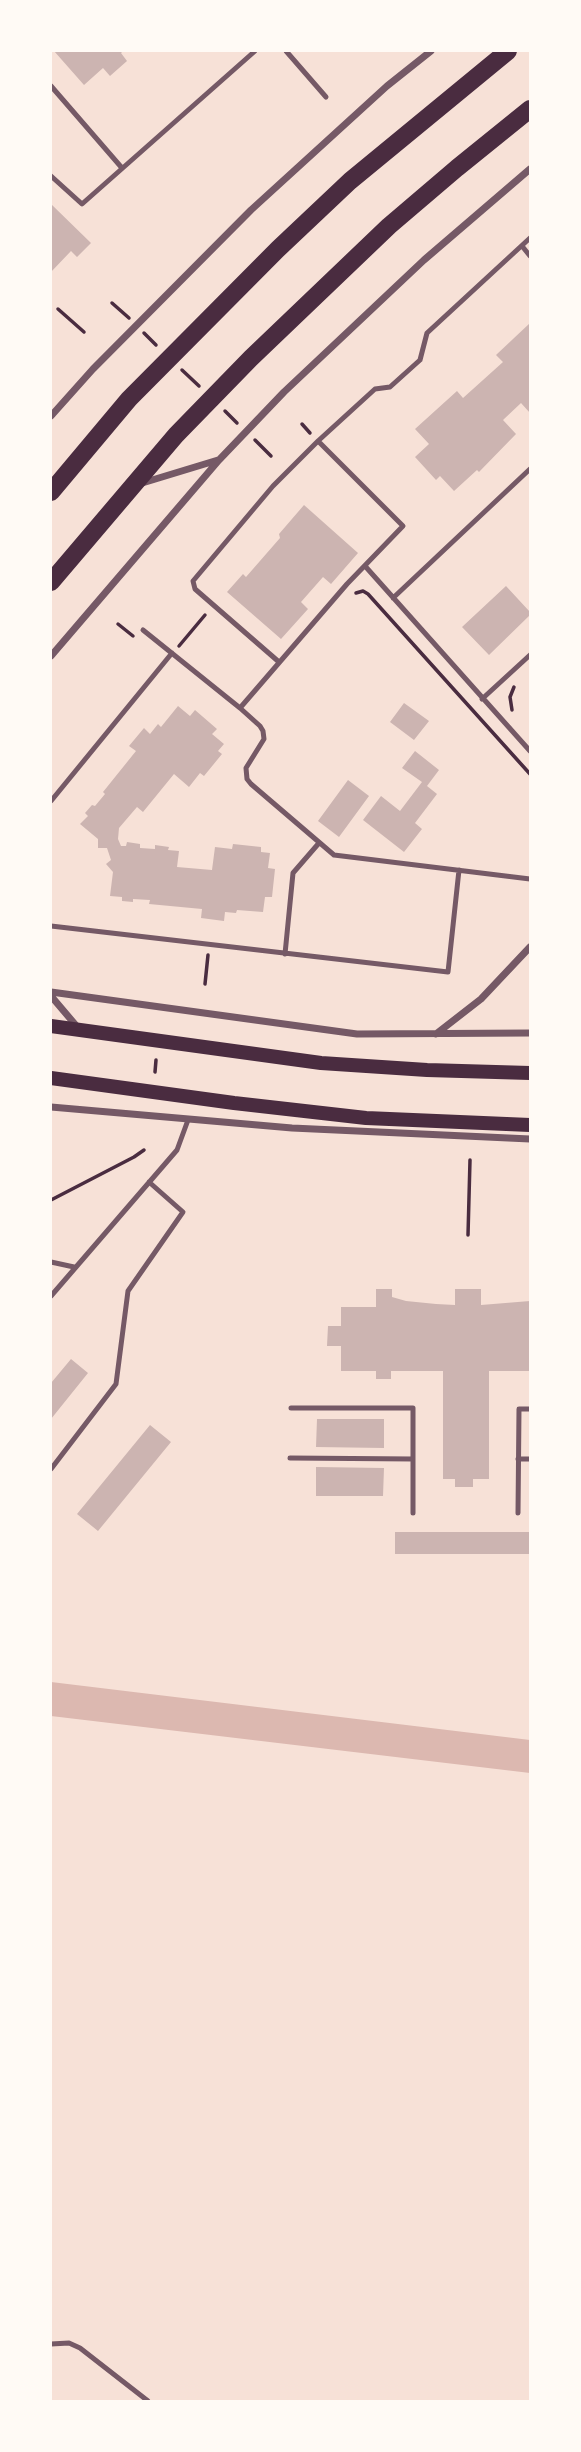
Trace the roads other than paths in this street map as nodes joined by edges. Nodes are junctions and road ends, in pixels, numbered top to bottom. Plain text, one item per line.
1 (255, 51) edge
2 (286, 51) edge
3 (431, 51) edge
4 (508, 51) edge
5 (51, 86) edge
6 (326, 97) dead end
7 (530, 109) edge
8 (122, 168) junction
9 (530, 169) edge
10 (51, 176) edge
11 (530, 238) edge
12 (522, 246) junction
13 (530, 256) edge
14 (51, 416) edge
15 (318, 441) junction
16 (219, 460) junction
17 (530, 469) edge
18 (132, 486) junction
19 (51, 492) edge
20 (365, 566) junction
21 (51, 582) edge
22 (393, 598) junction
23 (144, 630) dead end
24 (172, 653) junction
25 (530, 655) edge
26 (51, 656) edge
27 (279, 662) junction
28 (482, 699) junction
29 (240, 708) junction
30 (530, 751) edge
31 (51, 801) edge
32 (319, 843) junction
33 (459, 870) junction
34 (530, 878) edge
35 (51, 926) edge
36 (530, 947) edge
37 (285, 954) junction
38 (51, 994) edge
39 (51, 1026) edge
40 (79, 1030) junction
41 (530, 1033) edge
42 (435, 1035) junction
43 (530, 1073) edge
44 (51, 1077) edge
45 (76, 1081) junction
46 (51, 1088) edge
47 (51, 1107) edge
48 (188, 1120) junction
49 (515, 1125) junction
50 (530, 1125) edge
51 (530, 1131) edge
52 (530, 1139) edge
53 (149, 1182) junction
54 (51, 1262) edge
55 (74, 1267) junction
56 (51, 1296) edge
57 (291, 1408) dead end
58 (530, 1409) edge
59 (290, 1458) dead end
60 (413, 1459) junction
61 (518, 1459) junction
62 (530, 1459) edge
63 (51, 1469) edge
64 (413, 1513) dead end
65 (518, 1513) dead end
66 (51, 2344) edge
67 (148, 2401) edge

1 - 8 lane
2 - 6 lane
3 - 14 street
4 - 19 main road
5 - 8 lane
7 - 18 main road
8 - 10 lane
9 - 16 street
11 - 12 lane
12 - 13 lane
12 - 15 lane
15 - 20 lane
15 - 27 lane
16 - 18 street
16 - 26 street
17 - 22 lane
18 - 21 main road
20 - 22 lane
20 - 27 lane
22 - 28 lane
23 - 24 lane
24 - 29 lane
24 - 31 lane
25 - 28 lane
27 - 29 lane
28 - 30 lane
29 - 32 lane
32 - 33 lane
32 - 37 lane
33 - 34 lane
33 - 37 lane
35 - 37 lane
36 - 42 street
38 - 40 street
38 - 42 street
39 - 40 main road
40 - 43 main road
41 - 42 street
44 - 45 main road
45 - 46 street
45 - 49 main road
47 - 48 street
48 - 52 street
48 - 53 lane
49 - 50 main road
49 - 51 street
53 - 55 lane
53 - 63 lane
54 - 55 lane
55 - 56 lane
57 - 60 lane
58 - 61 lane
59 - 60 lane
60 - 64 lane
61 - 62 lane
61 - 65 lane
66 - 67 lane

